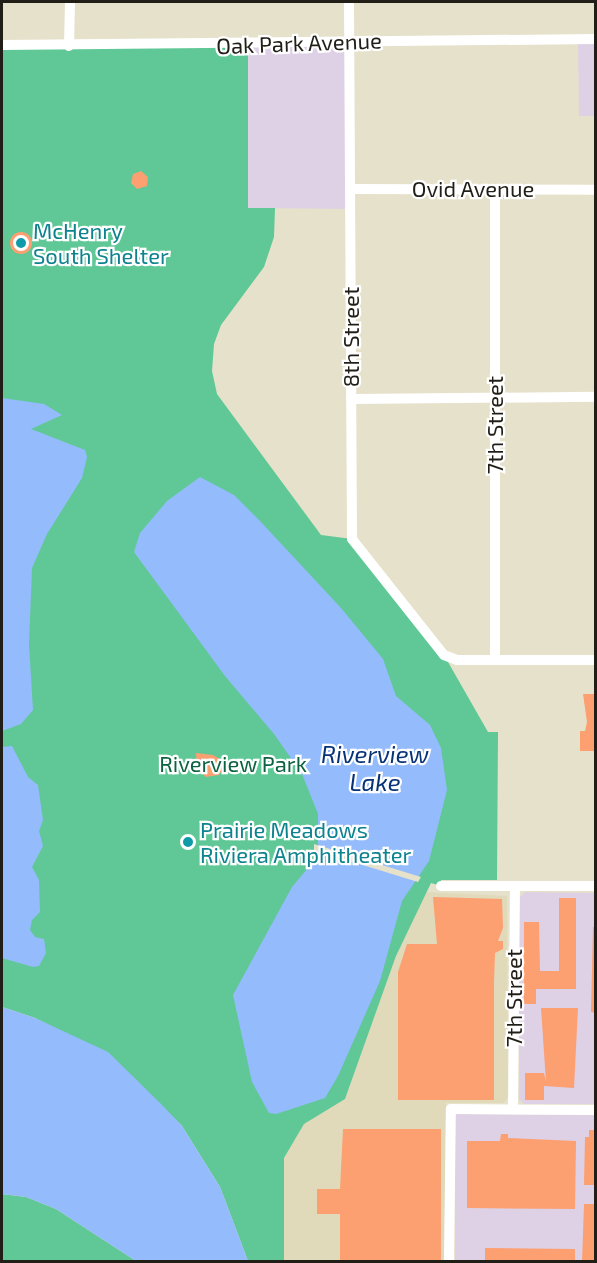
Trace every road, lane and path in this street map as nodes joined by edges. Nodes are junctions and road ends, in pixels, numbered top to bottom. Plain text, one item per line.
1 (70, 2) edge
2 (349, 2) edge
3 (596, 39) edge
4 (350, 40) junction
5 (2, 45) edge
6 (69, 46) junction
7 (350, 189) junction
8 (495, 189) junction
9 (596, 190) edge
10 (596, 397) edge
11 (495, 398) junction
12 (351, 399) junction
13 (495, 660) junction
14 (596, 660) edge
15 (441, 886) dead end
16 (515, 886) junction
17 (596, 886) edge
18 (513, 1109) junction
19 (596, 1110) edge
20 (449, 1262) edge

1 - 6 street
2 - 4 street, 8th Street
3 - 4 street, Oak Park Avenue
4 - 6 street, Oak Park Avenue
4 - 7 street, 8th Street
5 - 6 street, Oak Park Avenue
7 - 8 street, Ovid Avenue
7 - 12 street, 8th Street
8 - 9 street, Ovid Avenue
8 - 11 street, 7th Street
10 - 11 street
11 - 12 street
11 - 13 street, 7th Street
12 - 13 street, 8th Street
13 - 14 street, 8th Street
15 - 16 street
16 - 17 street
16 - 18 street, 7th Street
18 - 19 street
18 - 20 street

